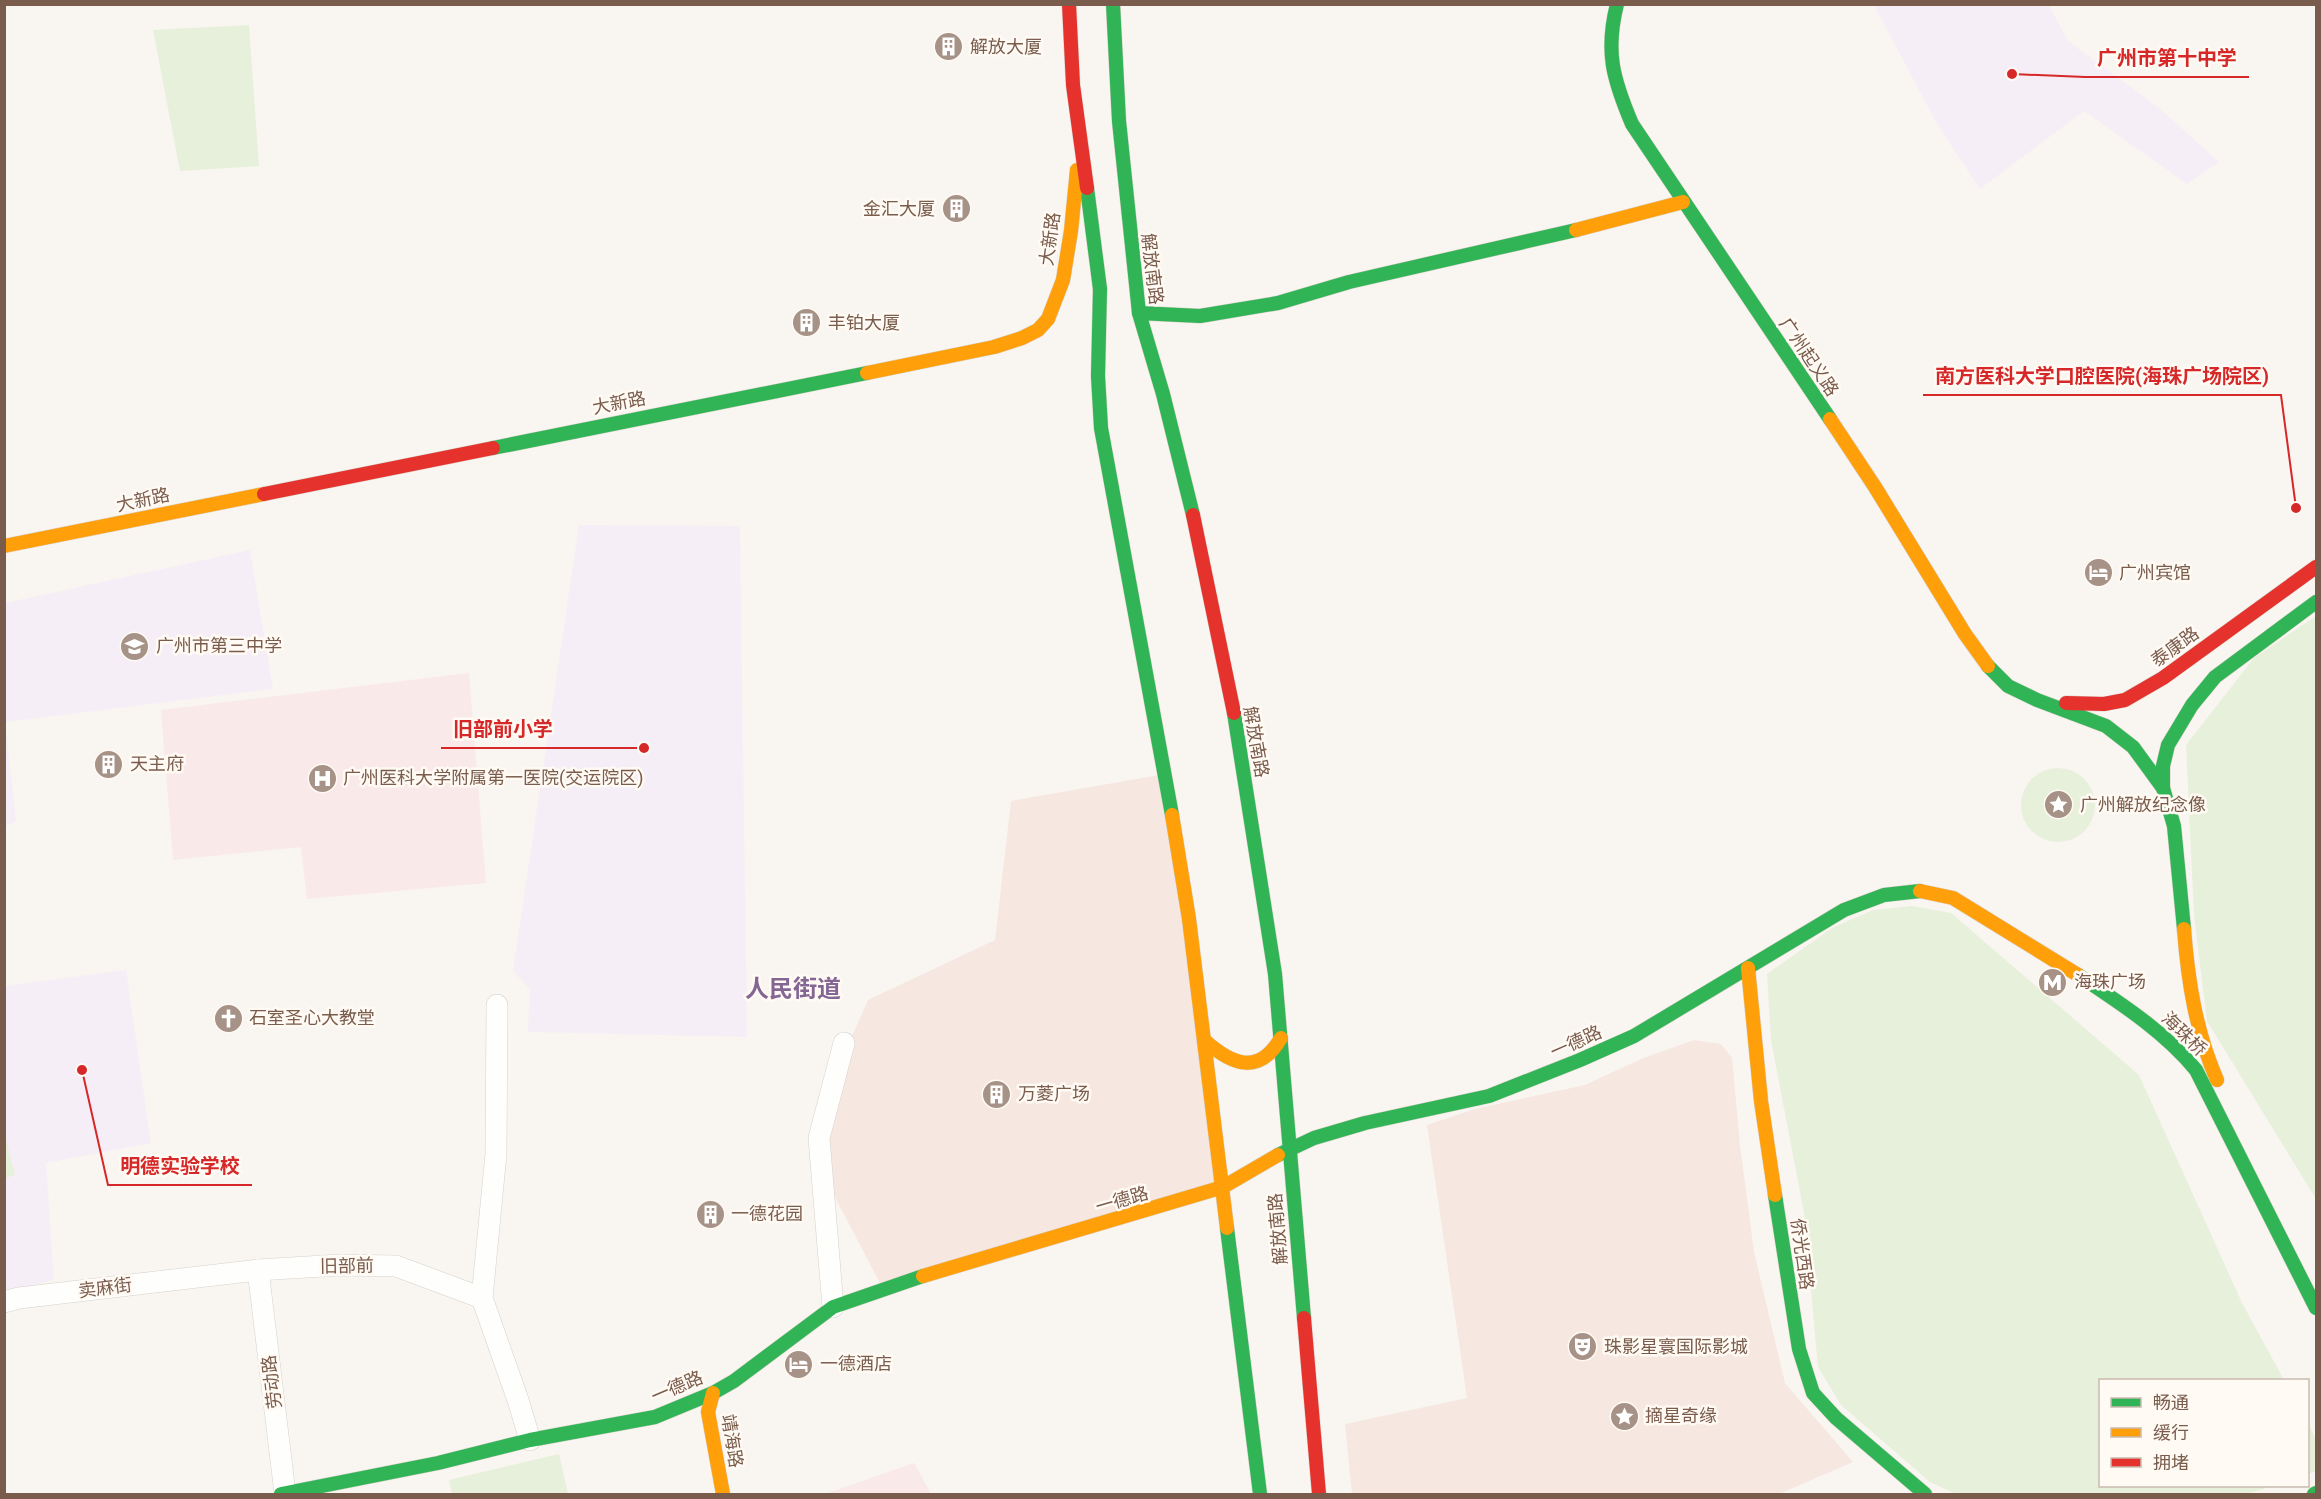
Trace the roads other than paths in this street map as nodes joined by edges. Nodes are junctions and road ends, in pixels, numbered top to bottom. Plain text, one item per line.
1 (1069, 4) edge
2 (1113, 4) edge
3 (1617, 4) edge
4 (1081, 134) junction
5 (1683, 202) junction
6 (1139, 313) junction
7 (4, 546) edge
8 (2316, 567) edge
9 (2316, 602) edge
10 (2037, 700) junction
11 (2163, 788) junction
12 (1953, 898) joint
13 (1748, 968) junction
14 (497, 1005) dead end
15 (1281, 1038) junction
16 (1204, 1040) junction
17 (844, 1043) dead end
18 (2224, 1092) dead end
19 (1290, 1148) junction
20 (1222, 1187) junction
21 (258, 1270) junction
22 (206, 1276) joint
23 (482, 1298) junction
24 (4, 1302) edge
25 (833, 1307) junction
26 (2316, 1308) edge
27 (713, 1393) junction
28 (530, 1440) junction
29 (283, 1494) edge
30 (723, 1494) edge
31 (1260, 1494) edge
32 (1319, 1494) edge
33 (1925, 1494) edge

1 - 4 main road
2 - 6 main road, 解放南路
3 - 5 main road, 广州起义路
4 - 7 main road, 大新路
4 - 16 main road
5 - 6 main road
5 - 10 main road, 广州起义路
6 - 15 main road, 解放南路
8 - 10 main road, 泰康路
9 - 11 main road
10 - 11 main road
11 - 18 main road, 海珠桥
12 - 13 main road, 一德路
12 - 26 main road, 海珠桥
13 - 19 main road, 一德路
13 - 33 main road, 侨光西路
14 - 23 street
15 - 16 main road
15 - 19 main road, 解放南路
16 - 20 main road
17 - 25 street
19 - 20 main road, 一德路
19 - 32 main road, 解放南路
20 - 25 main road, 一德路
20 - 31 main road
21 - 22 street, 旧部前
21 - 23 street, 旧部前
21 - 29 street, 劳动路
22 - 24 street, 卖麻街
23 - 28 street
25 - 27 main road, 一德路
27 - 28 main road, 一德路
27 - 30 main road, 靖海路
28 - 29 main road, 一德路

